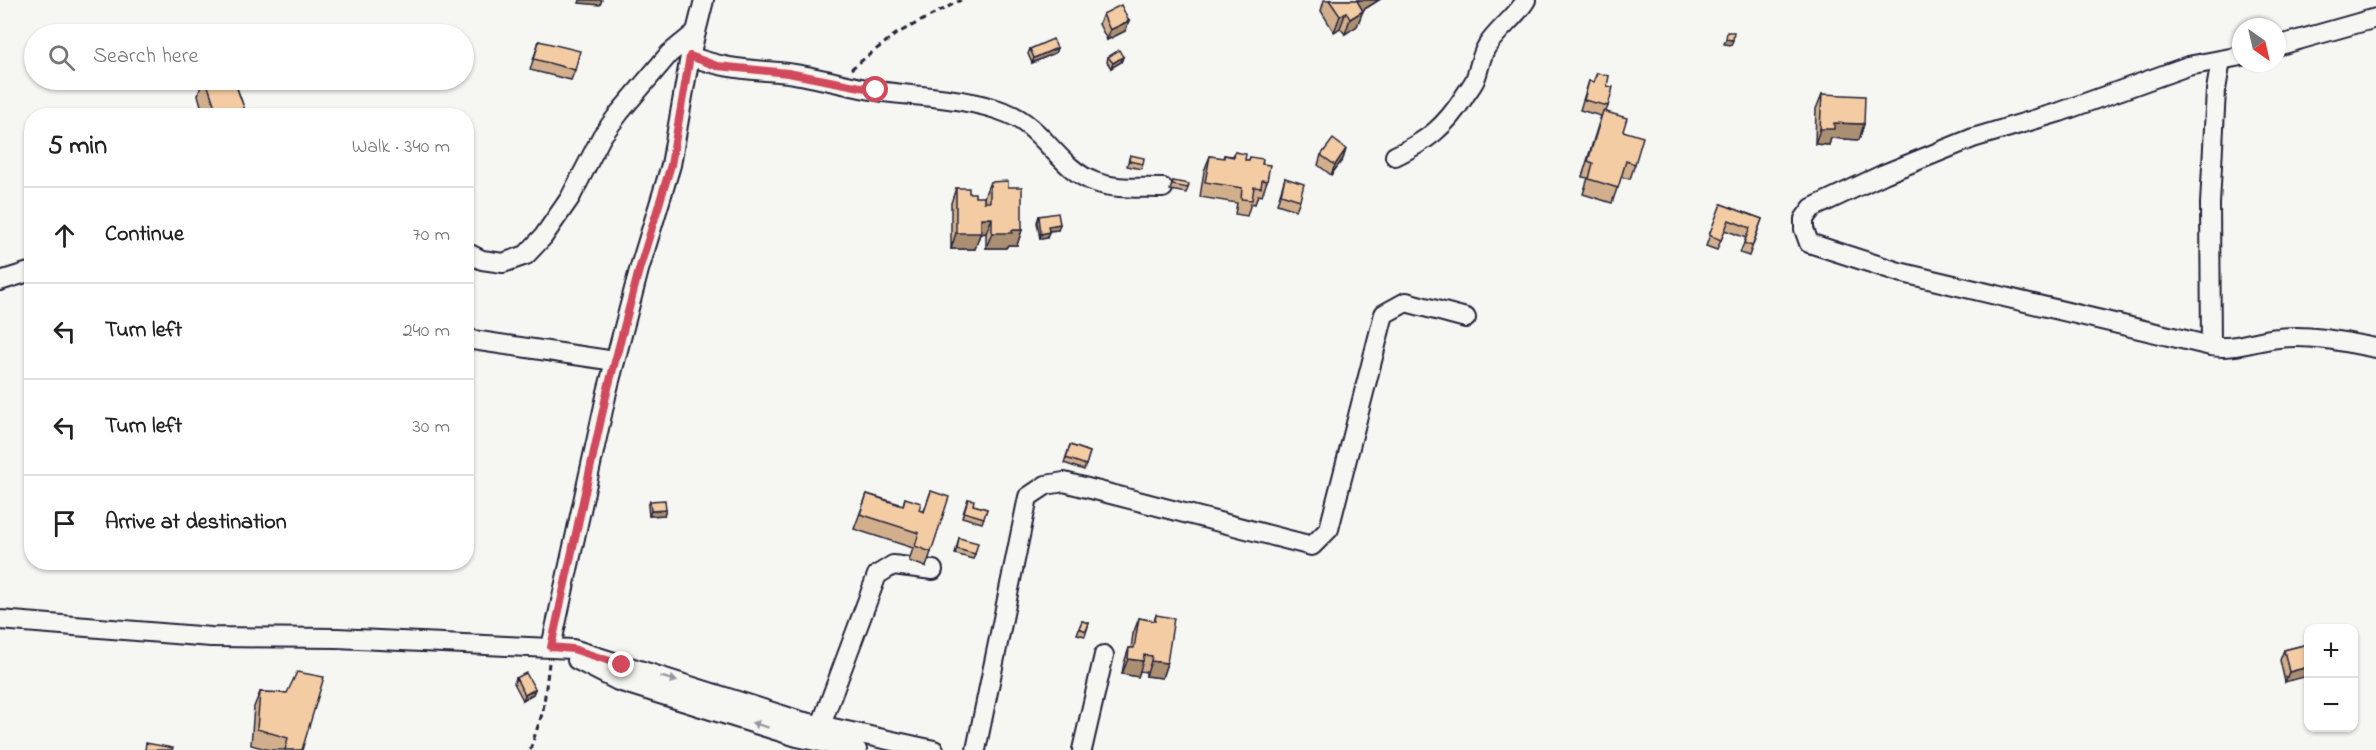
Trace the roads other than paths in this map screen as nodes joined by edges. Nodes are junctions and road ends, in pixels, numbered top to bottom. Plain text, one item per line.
1 (704, 0) edge
2 (1526, 0) edge
3 (2376, 18) edge
4 (696, 32) junction
5 (2286, 43) edge
6 (690, 56) junction
7 (2232, 58) edge
8 (2221, 60) junction
9 (1395, 156) dead end
10 (1163, 188) dead end
11 (474, 256) edge
12 (24, 273) edge
13 (0, 280) edge
14 (1466, 318) dead end
15 (474, 340) edge
16 (2211, 346) junction
17 (2376, 348) edge
18 (615, 361) junction
19 (933, 570) dead end
20 (0, 620) edge
21 (551, 647) junction
22 (1104, 655) dead end
23 (821, 725) junction
24 (798, 736) edge
25 (857, 750) edge
26 (934, 750) edge
27 (976, 750) edge
28 (1082, 750) edge

1 - 4 street
2 - 9 street
3 - 5 street
4 - 6 street
4 - 11 street
6 - 10 street
6 - 18 street
7 - 8 street
8 - 16 street
8 - 16 street
12 - 13 street
14 - 27 street
15 - 18 street
16 - 17 street
18 - 21 street
19 - 23 street
20 - 21 street
21 -> 24 street
24 -> 21 street
22 - 28 street
23 - 24 street
23 - 26 street
24 - 25 street

